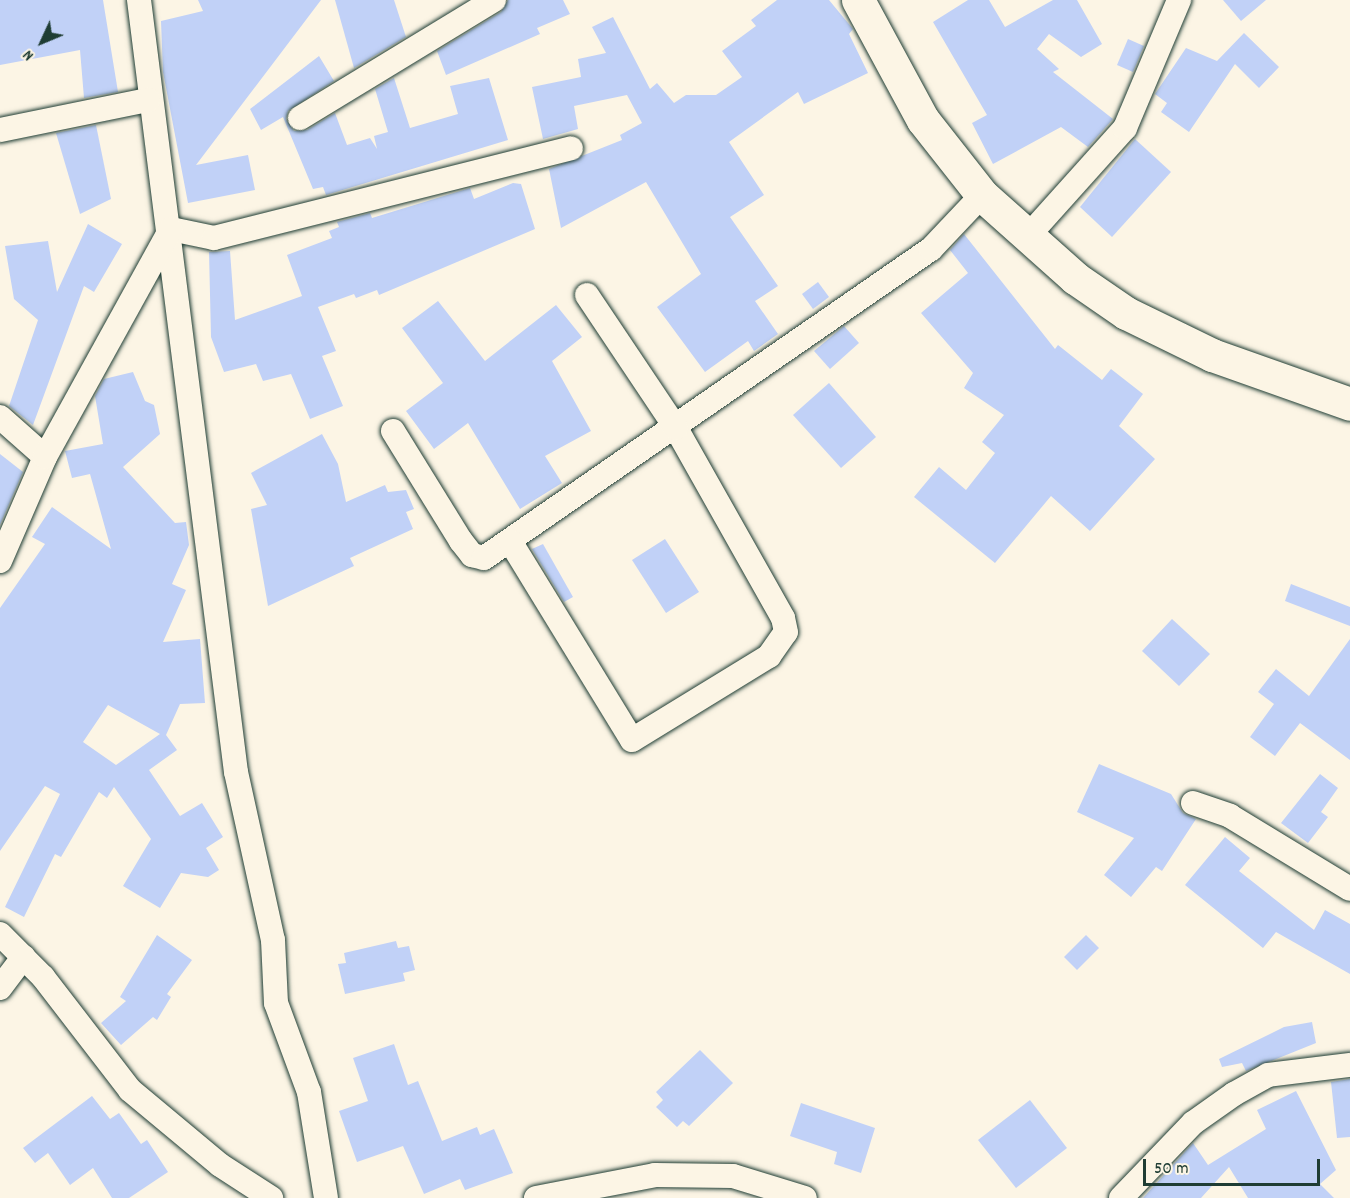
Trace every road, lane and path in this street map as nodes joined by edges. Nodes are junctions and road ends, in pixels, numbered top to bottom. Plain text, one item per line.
1 (139, 0) edge
2 (494, 0) edge
3 (858, 0) edge
4 (1179, 0) edge
5 (148, 100) junction
6 (300, 118) dead end
7 (0, 130) edge
8 (571, 148) dead end
9 (982, 195) junction
10 (171, 229) junction
11 (1028, 236) junction
12 (587, 295) dead end
13 (1350, 404) edge
14 (0, 417) edge
15 (676, 428) junction
16 (393, 431) dead end
17 (45, 457) junction
18 (510, 541) junction
19 (0, 561) edge
20 (1193, 803) dead end
21 (1350, 889) edge
22 (0, 934) edge
23 (23, 957) junction
24 (0, 988) edge
25 (1350, 1065) edge
26 (271, 1198) edge
27 (326, 1198) edge
28 (536, 1198) edge
29 (805, 1198) edge
30 (1121, 1198) edge

1 - 5 street
2 - 6 street
3 - 9 street
4 - 11 street
5 - 7 street
5 - 10 street
8 - 10 street
9 - 11 street
9 - 15 street
10 - 17 street
10 - 27 street
11 - 13 street
12 - 15 street
14 - 17 street
15 - 18 street
15 - 18 street
16 - 18 street
17 - 19 street
20 - 21 street
22 - 23 street
23 - 24 street
23 - 26 street
25 - 30 street
28 - 29 street

